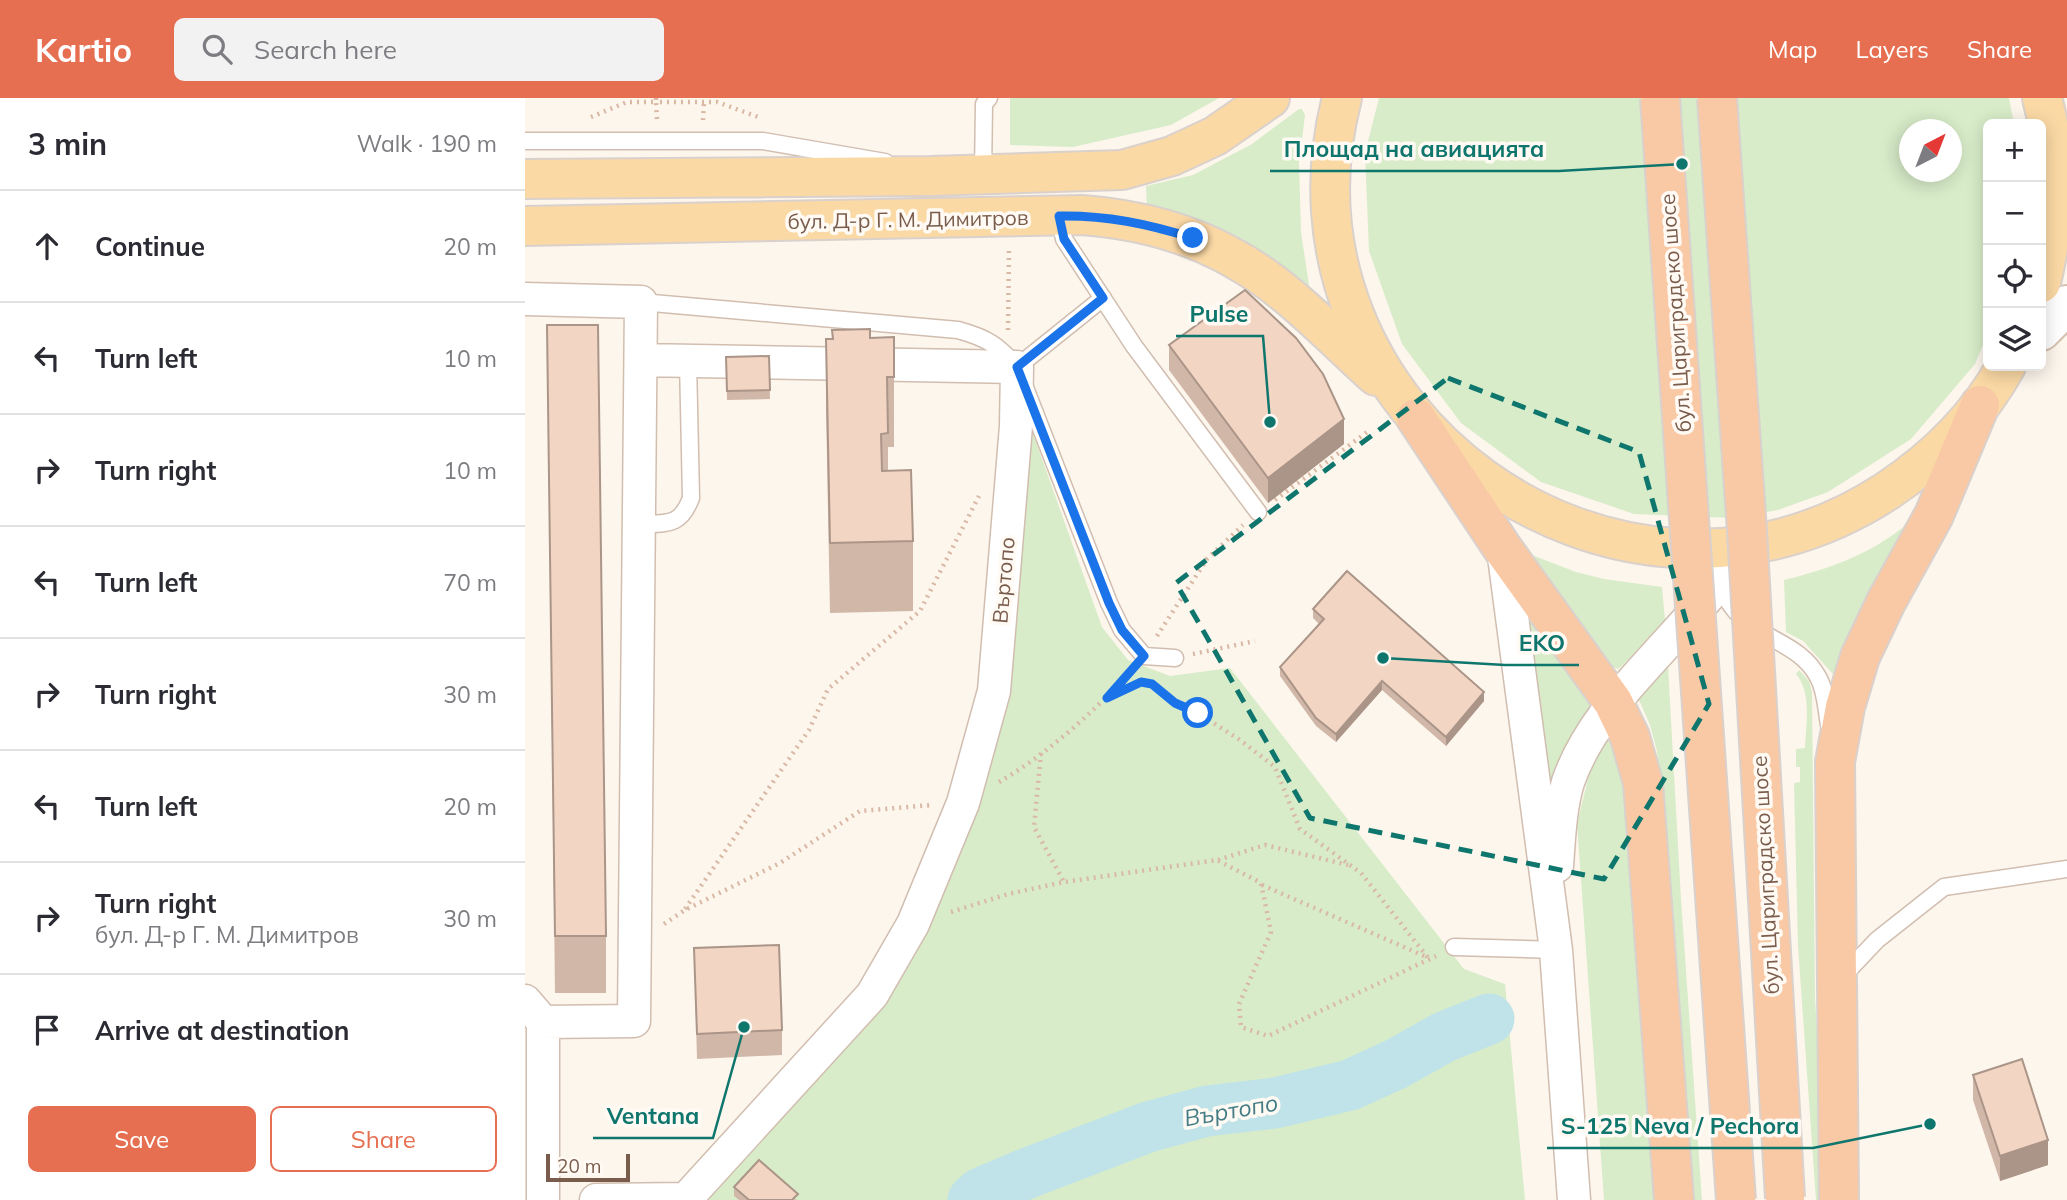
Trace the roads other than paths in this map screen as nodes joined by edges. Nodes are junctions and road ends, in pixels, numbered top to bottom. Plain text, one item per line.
1 (1270, 98) edge
2 (1342, 98) edge
3 (1660, 98) edge
4 (1717, 98) edge
5 (2042, 98) edge
6 (983, 100) edge
7 (525, 141) edge
8 (983, 174) junction
9 (931, 176) junction
10 (525, 179) edge
11 (1059, 216) junction
12 (525, 226) edge
13 (2046, 260) edge
14 (1103, 298) junction
15 (525, 299) edge
16 (641, 302) junction
17 (2067, 305) edge
18 (2046, 326) edge
19 (641, 360) junction
20 (688, 361) junction
21 (1012, 361) junction
22 (2003, 371) edge
23 (1980, 405) junction
24 (1408, 409) junction
25 (1258, 512) road end
26 (639, 524) junction
27 (1753, 543) junction
28 (1503, 549) junction
29 (1720, 584) junction
30 (1175, 658) road end
31 (1613, 702) junction
32 (1835, 762) junction
33 (2067, 869) edge
34 (1554, 937) junction
35 (1454, 947) dead end
36 (1835, 984) junction
37 (534, 1011) edge
38 (685, 1199) edge
39 (1785, 1199) edge
40 (543, 1200) edge
41 (596, 1200) edge
42 (1574, 1200) edge
43 (1674, 1200) edge
44 (1736, 1200) edge
45 (1839, 1200) edge

1 - 8 main road, бул. Д-р Г. М. Димитров
2 - 24 main road
3 - 44 highway, бул. Цариградско шосе, bridge
4 - 39 highway, бул. Цариградско шосе, bridge
5 - 13 main road
6 - 8 lane
7 - 9 lane
8 - 9 main road, бул. Д-р Г. М. Димитров
9 - 10 main road, бул. Д-р Г. М. Димитров
11 - 12 main road, бул. Д-р Г. М. Димитров
11 - 14 lane
11 - 24 main road, бул. Д-р Г. М. Димитров
14 - 21 lane
14 - 25 lane
15 - 16 street
16 - 19 street
16 - 21 lane
17 - 18 main road
19 - 20 street
19 - 26 street
20 - 21 street
20 - 26 lane
21 - 30 lane
21 - 38 street, Въртопо
22 - 23 main road
23 - 27 main road
23 - 32 highway
24 - 27 main road
24 - 28 highway
26 - 37 street
27 - 29 street
28 - 31 highway
28 - 34 street
29 - 31 street
29 - 32 lane
31 - 34 street
31 - 43 highway
32 - 36 highway
33 - 36 lane
34 - 35 lane
34 - 42 street
36 - 45 highway
37 - 40 street
38 - 41 street

